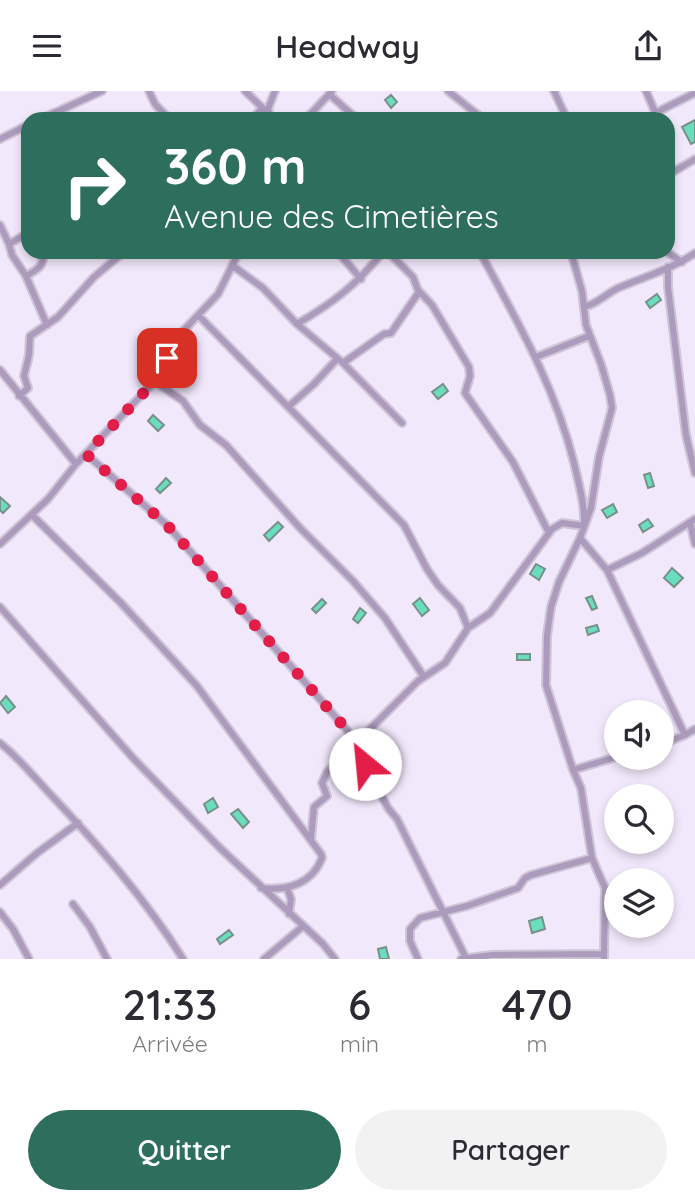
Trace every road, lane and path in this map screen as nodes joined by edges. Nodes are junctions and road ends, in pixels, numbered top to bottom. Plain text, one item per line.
1 (102, 91) edge
2 (149, 91) edge
3 (245, 91) edge
4 (275, 91) edge
5 (448, 91) edge
6 (554, 91) edge
7 (646, 91) edge
8 (330, 92) edge
9 (695, 93) edge
10 (262, 108) junction
11 (65, 112) edge
12 (162, 112) edge
13 (259, 112) edge
14 (266, 112) edge
15 (270, 112) edge
16 (312, 112) edge
17 (350, 112) edge
18 (475, 112) edge
19 (564, 112) edge
20 (652, 112) edge
21 (659, 112) edge
22 (21, 128) edge
23 (0, 139) edge
24 (695, 159) edge
25 (675, 171) edge
26 (0, 225) edge
27 (21, 237) edge
28 (9, 244) junction
29 (695, 253) edge
30 (675, 258) edge
31 (44, 259) edge
32 (116, 259) edge
33 (236, 259) edge
34 (344, 259) edge
35 (377, 259) edge
36 (395, 259) edge
37 (484, 259) edge
38 (573, 259) edge
39 (681, 263) junction
40 (233, 266) junction
41 (668, 267) junction
42 (26, 276) junction
43 (361, 279) junction
44 (419, 292) junction
45 (584, 307) junction
46 (199, 316) junction
47 (297, 324) junction
48 (47, 325) junction
49 (589, 336) junction
50 (537, 357) junction
51 (340, 361) junction
52 (0, 370) edge
53 (155, 381) junction
54 (19, 396) junction
55 (289, 406) junction
56 (402, 423) dead end
57 (86, 454) junction
58 (76, 464) junction
59 (695, 473) edge
60 (32, 515) junction
61 (542, 520) junction
62 (692, 521) edge
63 (559, 524) junction
64 (584, 526) junction
65 (549, 533) junction
66 (580, 538) junction
67 (0, 544) edge
68 (695, 544) edge
69 (607, 570) junction
70 (0, 607) edge
71 (468, 628) junction
72 (424, 677) junction
73 (695, 729) edge
74 (685, 735) junction
75 (674, 739) edge
76 (0, 743) edge
77 (354, 743) junction
78 (604, 761) edge
79 (573, 771) junction
80 (78, 823) junction
81 (311, 839) junction
82 (592, 858) junction
83 (1, 882) edge
84 (261, 888) junction
85 (288, 888) junction
86 (73, 905) dead end
87 (443, 911) junction
88 (0, 912) edge
89 (289, 914) junction
90 (302, 927) junction
91 (604, 957) edge
92 (29, 959) edge
93 (107, 959) edge
94 (183, 959) edge
95 (264, 959) edge
96 (335, 959) edge
97 (418, 959) edge
98 (463, 959) edge

1 - 11 street
2 - 12 street
3 - 10 street
4 - 15 street
5 - 18 street
6 - 19 street
7 - 20 street
8 - 16 street
8 - 17 street
9 - 21 street
10 - 13 street
10 - 14 street
22 - 23 street
24 - 25 street
26 - 28 street
27 - 28 street
28 - 42 street
29 - 39 street
30 - 39 street
31 - 42 street
32 - 48 street
33 - 40 street
34 - 43 street
35 - 43 street
36 - 44 street
37 - 50 street
38 - 45 street
39 - 41 street
40 - 46 street
40 - 47 street
41 - 45 street
41 - 59 street
42 - 48 street
43 - 47 street
44 - 51 street
44 - 61 street
45 - 49 street
46 - 53 street
46 - 55 street
47 - 51 street
48 - 54 street
49 - 50 street
49 - 64 street
50 - 64 street
51 - 55 street
51 - 56 street
52 - 54 street
53 - 57 street
53 - 72 street
54 - 58 street
55 - 71 street
57 - 58 street
57 - 77 street
58 - 60 street
60 - 67 street
60 - 81 street
61 - 63 street
61 - 65 street
62 - 68 street
62 - 69 street
63 - 64 street
63 - 65 street
64 - 66 street
65 - 71 street
66 - 69 street
66 - 79 street
69 - 74 street
70 - 84 street
71 - 72 street
72 - 77 street
73 - 74 street
74 - 75 street
76 - 80 street
77 - 81 street
77 - 87 street
78 - 79 street
79 - 82 street
80 - 83 street
80 - 94 street
81 - 85 street
82 - 87 street
82 - 91 street
84 - 85 street
84 - 89 street
85 - 89 street
86 - 93 street
87 - 97 street
87 - 98 street
88 - 92 street
89 - 90 street
90 - 95 street
90 - 96 street
91 - 98 street

